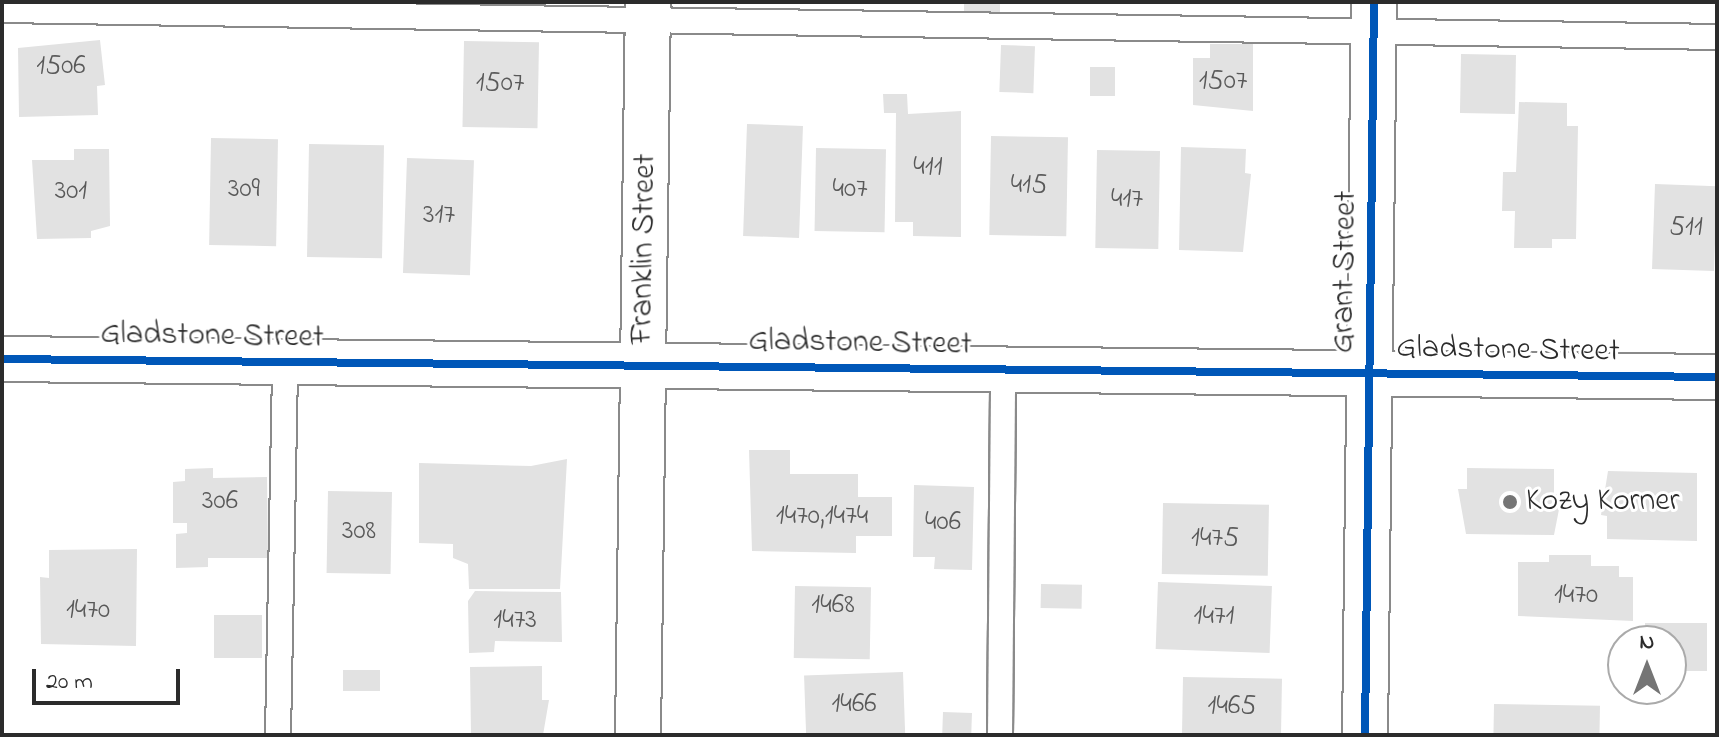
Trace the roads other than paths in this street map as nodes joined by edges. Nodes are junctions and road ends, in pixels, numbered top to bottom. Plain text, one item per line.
1 (2, 10) edge
2 (648, 11) edge
3 (1012, 14) edge
4 (1374, 17) edge
5 (1717, 37) edge
6 (2, 359) edge
7 (285, 362) junction
8 (643, 366) junction
9 (1003, 370) junction
10 (1369, 374) junction
11 (1717, 377) edge
12 (278, 735) edge
13 (638, 735) edge
14 (1000, 735) edge
15 (1365, 735) edge

1 - 2 lane
2 - 3 lane
2 - 8 street, Franklin Street
3 - 4 lane
4 - 5 lane
4 - 10 street, Grant Street
6 - 7 street, Gladstone Street
7 - 8 street, Gladstone Street
7 - 12 lane
8 - 9 street, Gladstone Street
8 - 13 street, Franklin Street
9 - 10 street, Gladstone Street
9 - 14 lane
10 - 11 street, Gladstone Street
10 - 15 street, Grant Street

